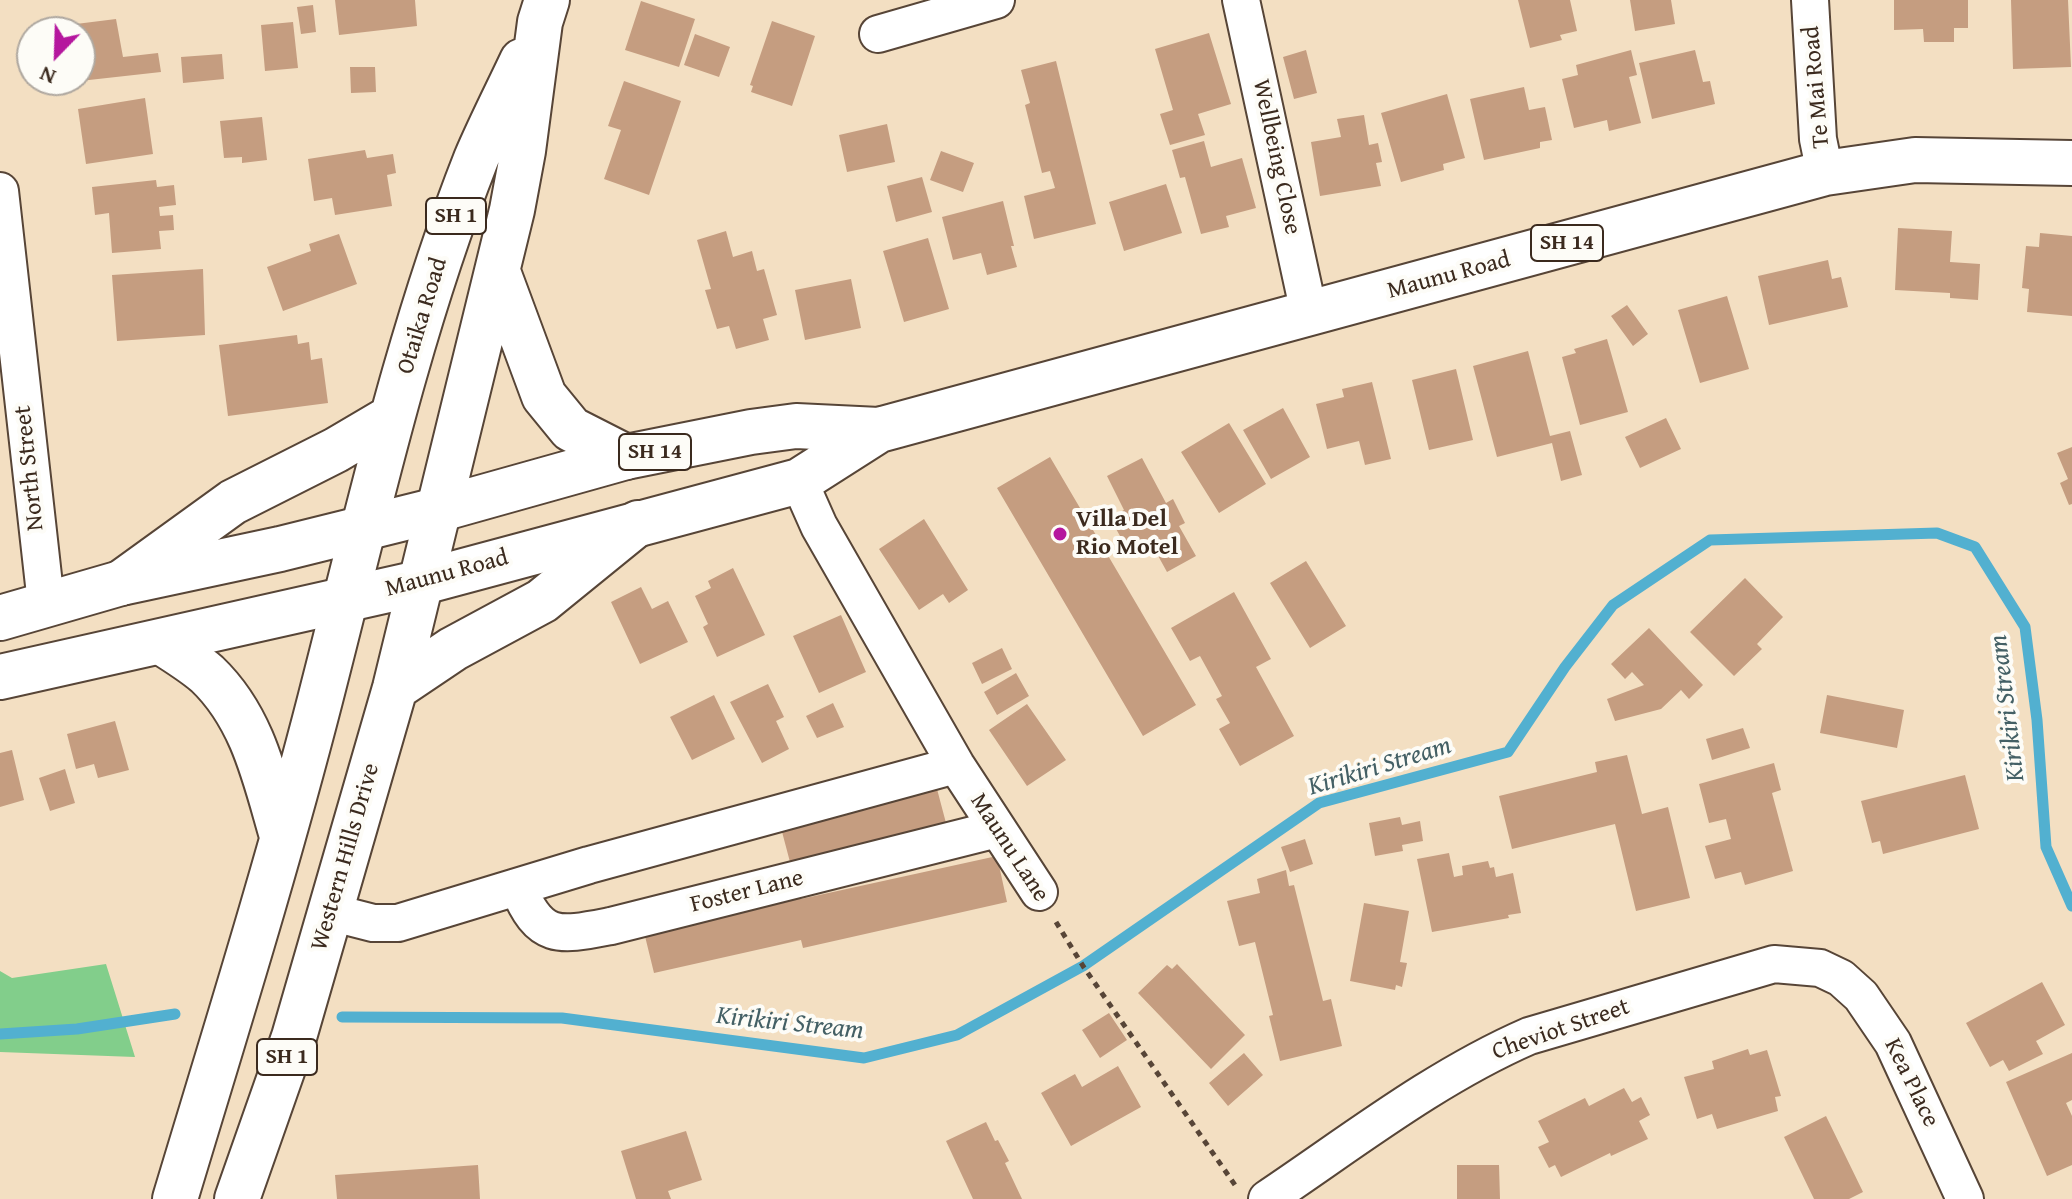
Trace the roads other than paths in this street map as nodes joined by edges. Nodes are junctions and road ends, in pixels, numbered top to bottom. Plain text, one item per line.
1 (996, 0) edge
2 (1241, 0) edge
3 (1810, 0) edge
4 (544, 11) edge
5 (878, 34) dead end
6 (2072, 163) edge
7 (1825, 173) junction
8 (0, 191) edge
9 (498, 272) junction
10 (1309, 313) junction
11 (392, 417) junction
12 (879, 430) junction
13 (626, 457) junction
14 (799, 481) junction
15 (437, 510) junction
16 (638, 523) junction
17 (363, 529) junction
18 (121, 583) junction
19 (419, 583) junction
20 (345, 599) junction
21 (46, 603) junction
22 (0, 618) edge
23 (161, 642) junction
24 (0, 677) edge
25 (395, 688) junction
26 (956, 765) junction
27 (997, 829) junction
28 (282, 836) junction
29 (518, 887) junction
30 (1039, 892) road end
31 (330, 912) junction
32 (1841, 978) joint
33 (1251, 1192) edge
34 (175, 1199) edge
35 (237, 1199) edge
36 (1965, 1199) edge

1 - 5 street
2 - 10 street, Wellbeing Close
3 - 7 street, Te Mai Road
4 - 9 main road, Otaika Road / SH 1
4 - 11 main road, Otaika Road / SH 1
6 - 7 main road, Maunu Road / SH 14
7 - 10 main road, Maunu Road / SH 14
8 - 21 street, North Street
9 - 13 main road
9 - 15 main road, Otaika Road / SH 1
10 - 12 main road, Maunu Road / SH 14
11 - 17 main road, Otaika Road / SH 1
11 - 18 main road
12 - 13 main road, Maunu Road / SH 14
12 - 14 main road, Maunu Road / SH 14
13 - 15 main road, Maunu Road / SH 14
14 - 16 main road, Maunu Road / SH 14
14 - 26 street, Maunu Lane
15 - 17 main road, Maunu Road / SH 14
15 - 19 main road, Western Hills Drive / SH 1
16 - 19 main road, Maunu Road / SH 14
16 - 25 main road
17 - 18 main road, Maunu Road
17 - 20 main road, SH 1
18 - 21 main road, Maunu Road
19 - 20 main road, Maunu Road / SH 14
19 - 25 main road, Western Hills Drive / SH 1
20 - 23 main road, Maunu Road
20 - 28 main road, SH 1
21 - 22 main road, Maunu Road
23 - 24 main road, Maunu Road
23 - 28 main road
25 - 31 main road, Western Hills Drive / SH 1
26 - 27 street, Maunu Lane
26 - 29 street
27 - 29 street, Foster Lane
27 - 30 street, Maunu Lane
28 - 34 main road, SH 1
29 - 31 street
31 - 35 main road, Western Hills Drive / SH 1
32 - 33 street, Cheviot Street
32 - 36 street, Kea Place

